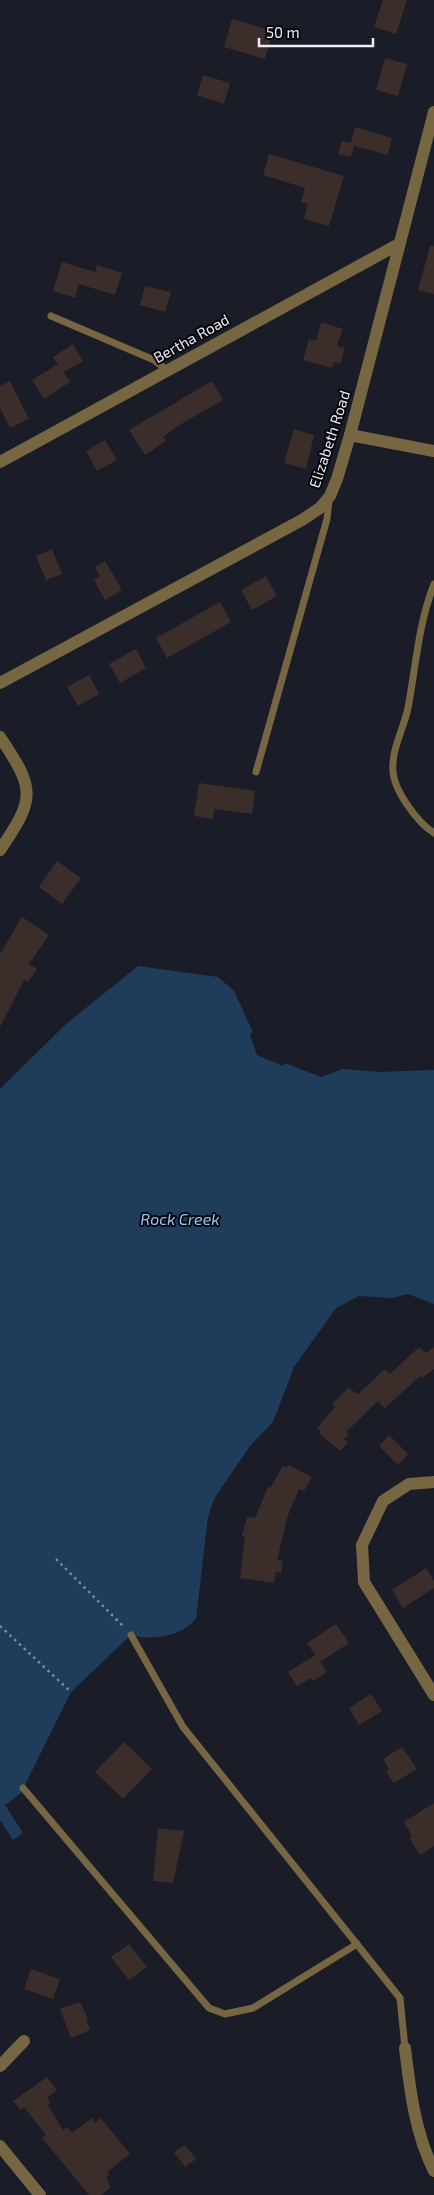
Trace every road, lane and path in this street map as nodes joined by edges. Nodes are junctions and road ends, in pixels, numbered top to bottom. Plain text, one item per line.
1 (434, 112) edge
2 (399, 244) junction
3 (50, 316) dead end
4 (167, 370) junction
5 (350, 435) junction
6 (434, 451) edge
7 (0, 462) edge
8 (330, 496) junction
9 (434, 584) edge
10 (0, 683) edge
11 (0, 736) edge
12 (256, 772) dead end
13 (434, 833) edge
14 (0, 850) edge
15 (434, 1482) edge
16 (56, 1559) dead end
17 (0, 1626) edge
18 (131, 1635) joint
19 (70, 1692) dead end
20 (434, 1695) edge
21 (23, 1788) dead end
22 (357, 1944) junction
23 (24, 2041) dead end
24 (405, 2048) joint
25 (0, 2066) edge
26 (0, 2146) edge
27 (434, 2172) edge
28 (40, 2195) edge

1 - 2 street, Elizabeth Road
2 - 4 street, Bertha Road
2 - 5 street, Elizabeth Road
3 - 4 lane
4 - 7 street, Bertha Road
5 - 6 street
5 - 8 street, Elizabeth Road
8 - 10 street, Elizabeth Road
8 - 12 lane
9 - 13 lane
11 - 14 street
15 - 20 street
16 - 18 path
17 - 19 path
18 - 22 lane
21 - 22 lane
22 - 24 lane
23 - 25 street
24 - 27 street
26 - 28 street

